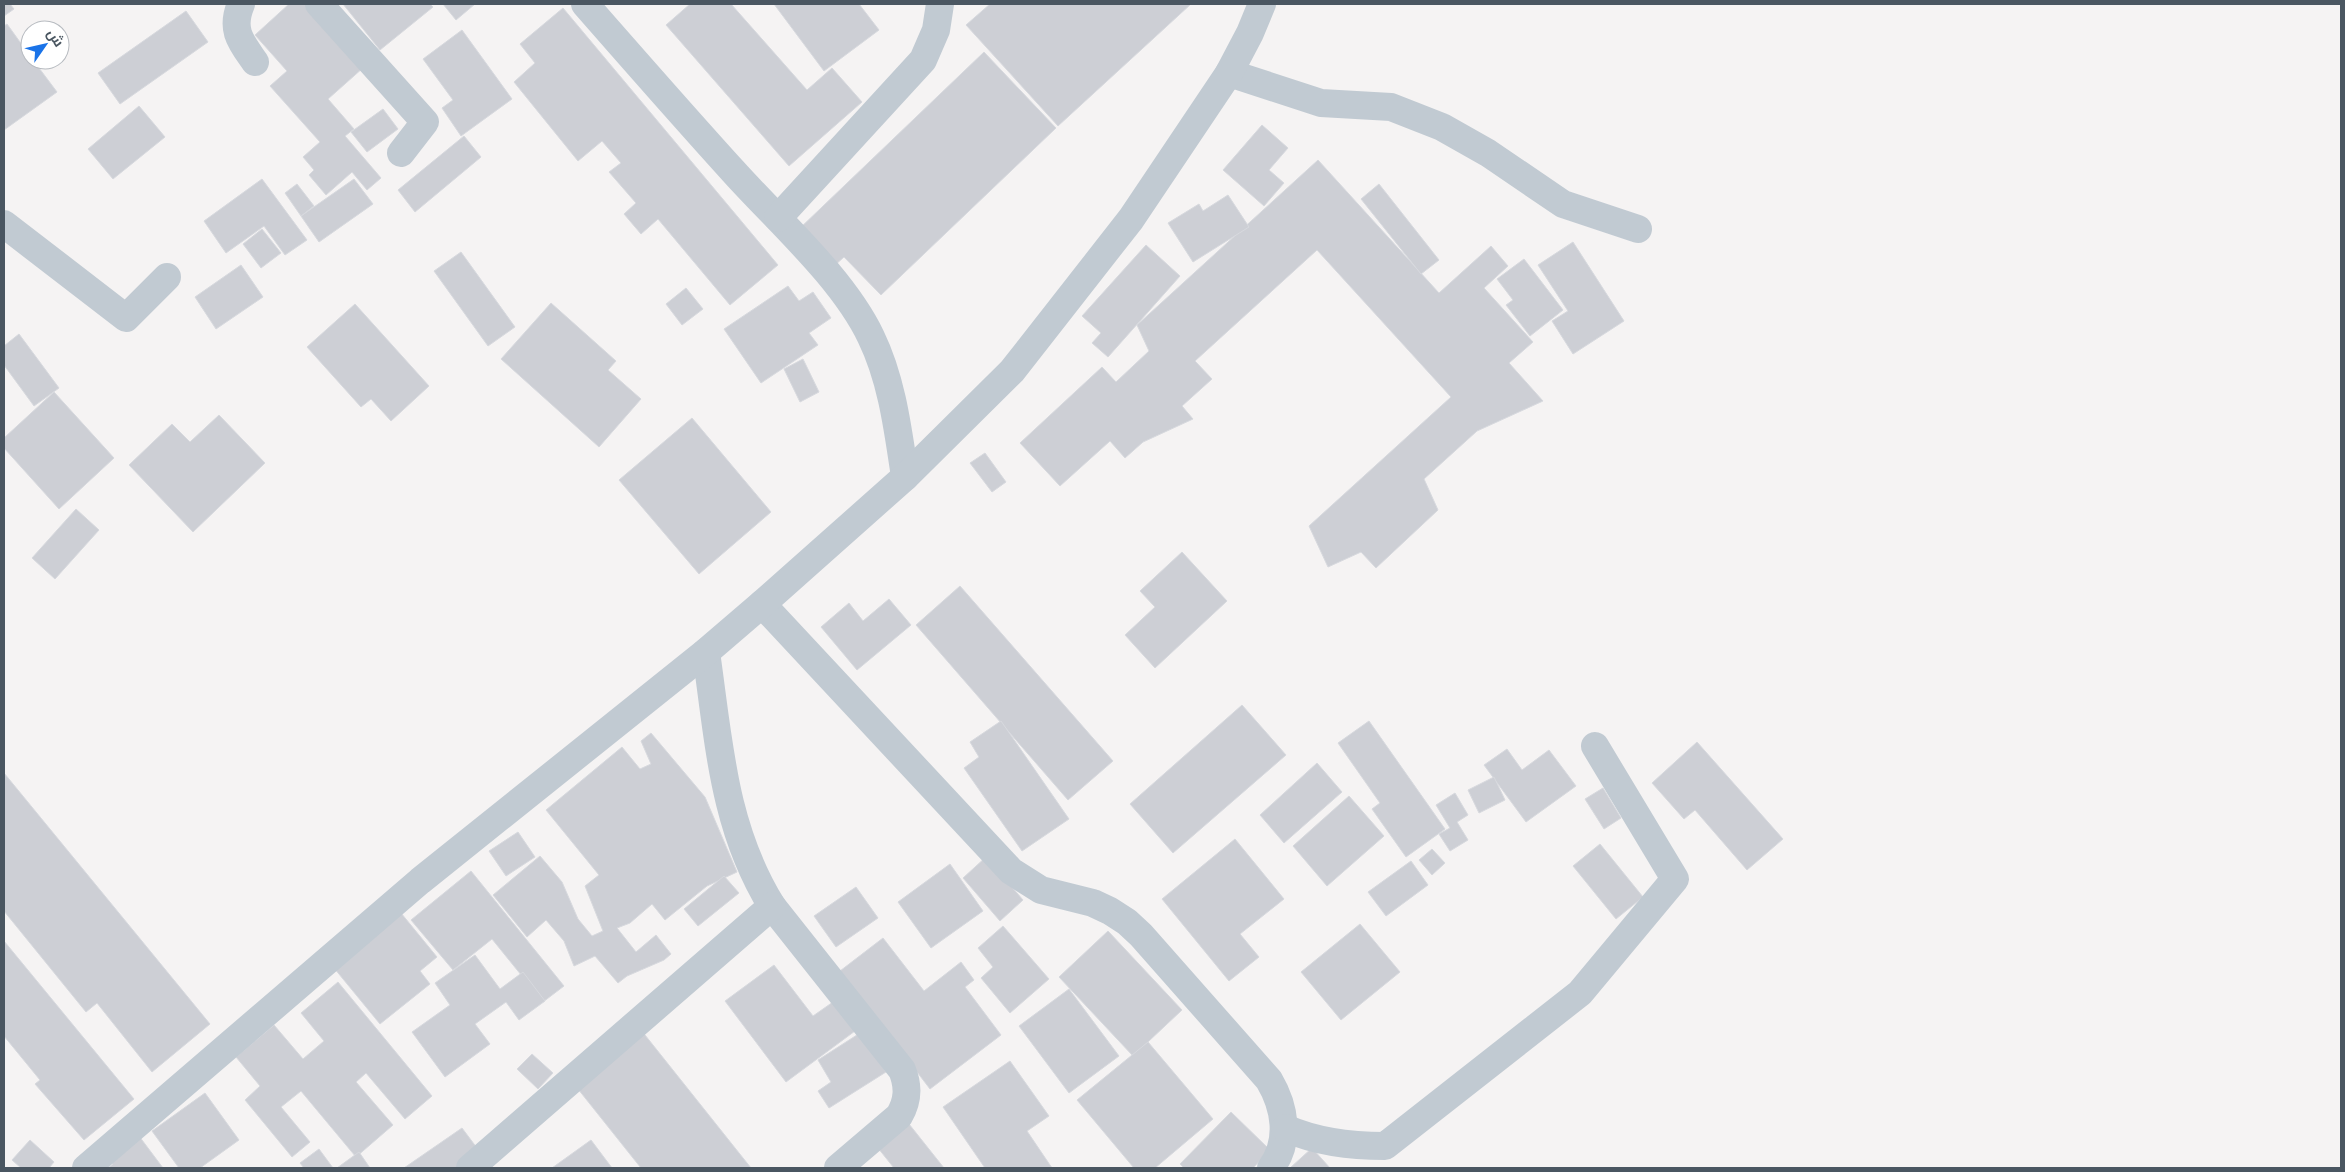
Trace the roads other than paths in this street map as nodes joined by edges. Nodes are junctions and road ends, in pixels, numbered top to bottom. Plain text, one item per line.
1 (241, 4) edge
2 (319, 4) edge
3 (585, 4) edge
4 (940, 4) edge
5 (1262, 4) edge
6 (255, 62) dead end
7 (1229, 73) junction
8 (401, 154) dead end
9 (778, 218) junction
10 (4, 224) edge
11 (1638, 229) dead end
12 (167, 277) dead end
13 (905, 476) junction
14 (762, 604) junction
15 (706, 652) junction
16 (1595, 746) dead end
17 (772, 906) junction
18 (1284, 1128) junction
19 (86, 1168) edge
20 (470, 1168) edge
21 (838, 1168) edge
22 (1271, 1168) edge

1 - 6 street
2 - 8 street
3 - 9 street
4 - 9 street
5 - 7 street
7 - 11 street
7 - 13 street
9 - 13 street
10 - 12 street
13 - 14 street
14 - 15 street
14 - 18 street
15 - 17 street
15 - 19 street
16 - 18 street
17 - 20 street
17 - 21 street
18 - 22 street

